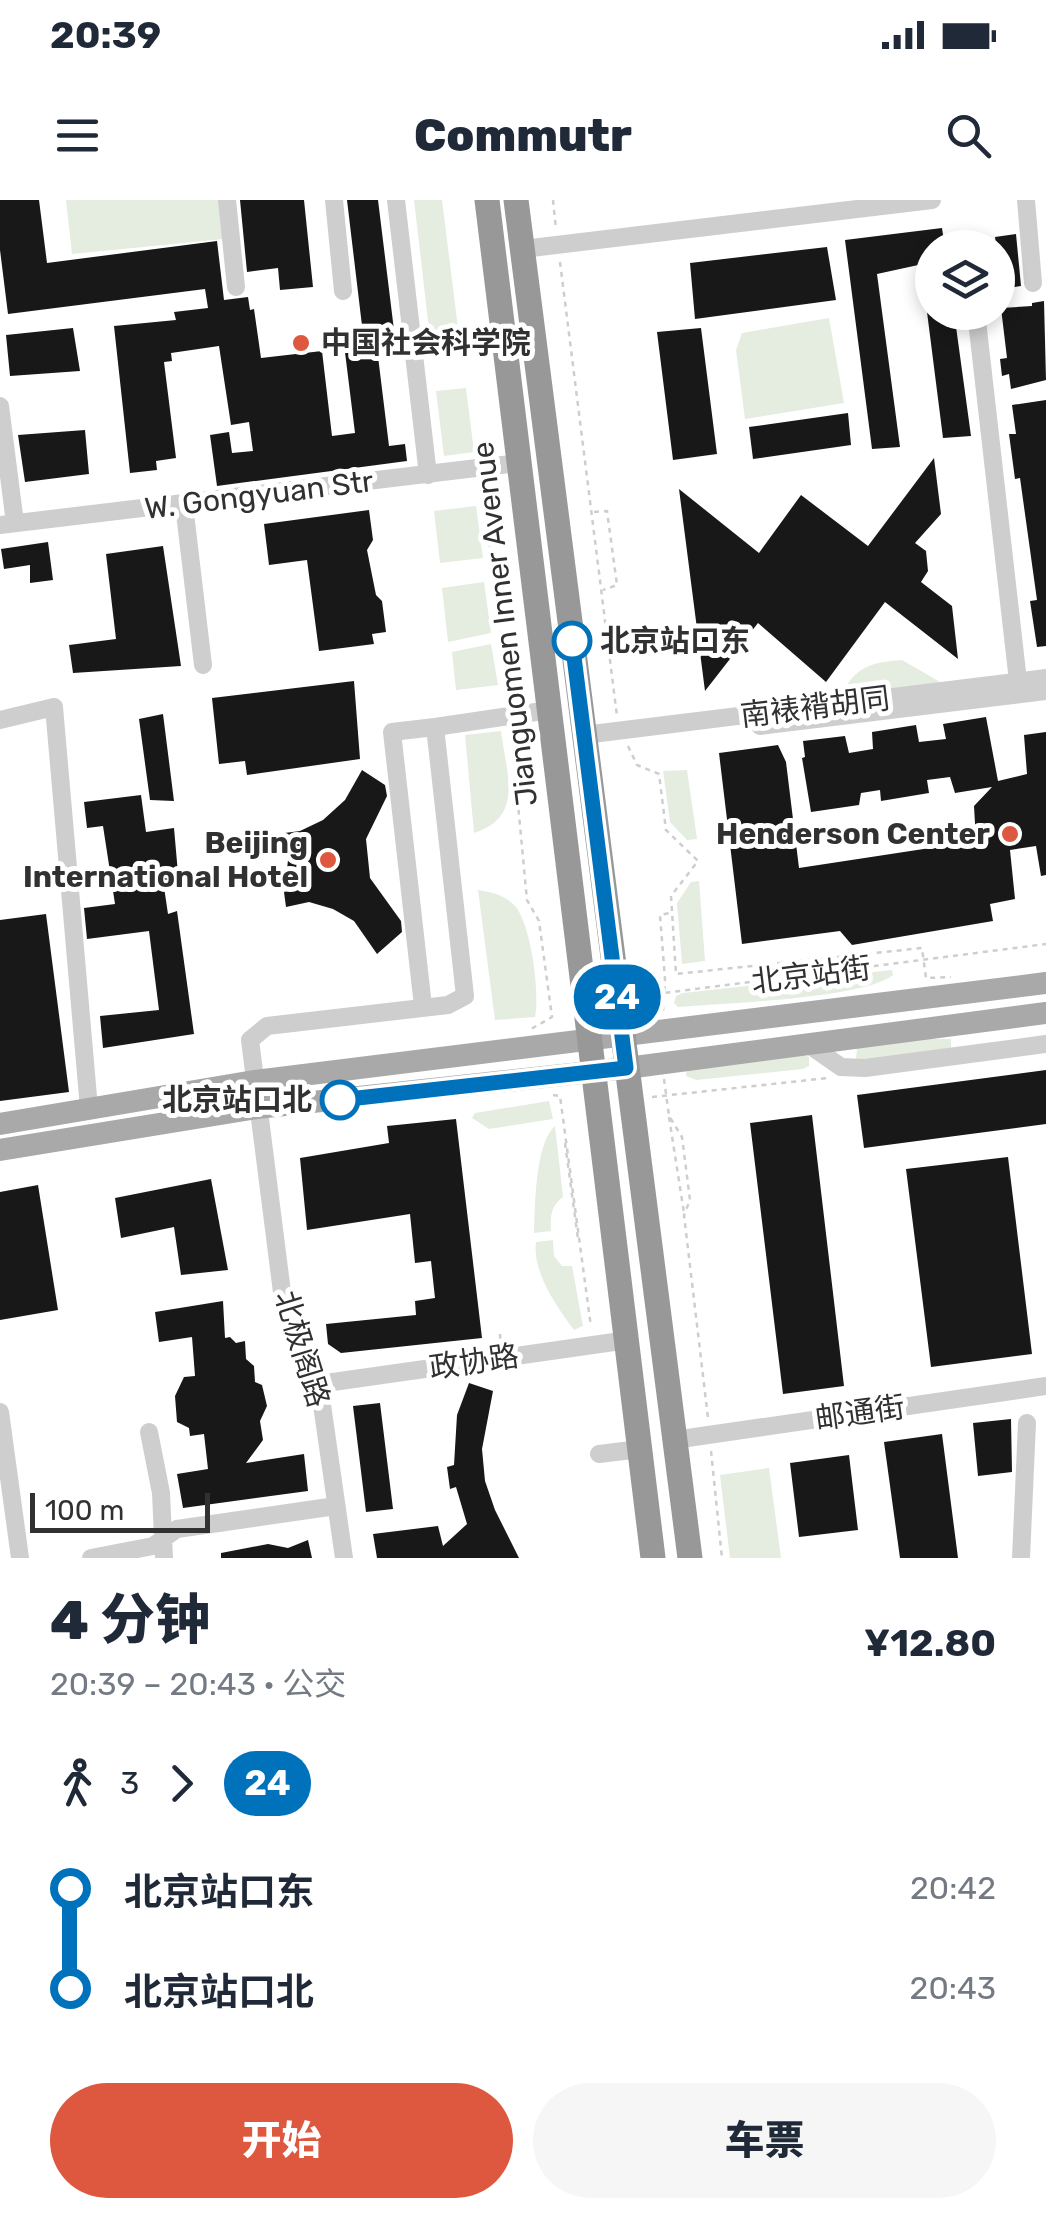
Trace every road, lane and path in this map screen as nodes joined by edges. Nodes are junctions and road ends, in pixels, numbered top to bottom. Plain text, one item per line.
1 (226, 200) edge
2 (334, 200) edge
3 (396, 200) edge
4 (470, 200) edge
5 (487, 200) edge
6 (516, 200) edge
7 (524, 200) edge
8 (932, 200) edge
9 (1026, 200) edge
10 (886, 202) edge
11 (523, 249) junction
12 (494, 256) junction
13 (1033, 284) dead end
14 (236, 287) dead end
15 (343, 291) dead end
16 (978, 330) edge
17 (0, 406) edge
18 (518, 463) junction
19 (428, 474) junction
20 (482, 480) dead end
21 (184, 505) junction
22 (592, 512) dead end
23 (7, 524) edge
24 (602, 590) dead end
25 (202, 664) dead end
26 (1046, 678) edge
27 (1018, 681) junction
28 (1046, 691) edge
29 (549, 710) junction
30 (510, 716) junction
31 (0, 720) edge
32 (435, 728) junction
33 (585, 741) junction
34 (672, 912) dead end
35 (1046, 944) edge
36 (676, 974) dead end
37 (1046, 983) edge
38 (423, 1006) junction
39 (1046, 1013) edge
40 (621, 1025) junction
41 (531, 1029) dead end
42 (590, 1041) junction
43 (808, 1044) junction
44 (1046, 1044) edge
45 (626, 1068) junction
46 (595, 1071) junction
47 (836, 1077) dead end
48 (254, 1081) junction
49 (542, 1093) dead end
50 (630, 1099) junction
51 (89, 1108) junction
52 (258, 1108) junction
53 (669, 1116) dead end
54 (0, 1124) edge
55 (682, 1137) dead end
56 (0, 1150) edge
57 (684, 1215) junction
58 (590, 1326) dead end
59 (628, 1340) junction
60 (320, 1384) junction
61 (1046, 1386) edge
62 (0, 1412) edge
63 (1027, 1424) dead end
64 (149, 1432) dead end
65 (710, 1435) junction
66 (674, 1440) junction
67 (640, 1450) junction
68 (599, 1454) dead end
69 (336, 1506) junction
70 (164, 1549) edge
71 (20, 1558) edge
72 (92, 1558) edge
73 (344, 1558) edge
74 (653, 1558) edge
75 (690, 1558) edge
76 (722, 1558) edge
77 (1021, 1558) edge

1 - 14 street
2 - 15 street
3 - 19 street
4 - 12 highway
5 - 12 highway, Jianguomen Inner Avenue
6 - 11 highway
7 - 11 highway
8 - 10 street
9 - 13 street
10 - 11 street
11 - 33 highway
12 - 18 highway, Jianguomen Inner Avenue
16 - 27 street
17 - 23 street
18 - 19 street, W. Gongyuan Str
18 - 29 highway, Jianguomen Inner Avenue
19 - 21 street, W. Gongyuan Str
20 - 30 path
21 - 23 street, W. Gongyuan Str
21 - 25 street
22 - 24 path
26 - 27 street, 南裱褙胡同
27 - 33 street, 南裱褙胡同
28 - 33 street
29 - 30 street
29 - 42 highway, Jianguomen Inner Avenue
30 - 32 street
30 - 41 path
31 - 51 street
32 - 38 street
32 - 38 street
33 - 40 highway
34 - 36 path
35 - 40 path, 北京站街
37 - 40 main road
38 - 48 street, 北极阁路
39 - 43 main road
40 - 42 main road
40 - 45 highway
42 - 46 highway, Jianguomen Inner Avenue
42 - 48 main road
43 - 44 street
43 - 45 main road
45 - 46 main road
45 - 50 highway
46 - 52 main road
46 - 59 highway
47 - 50 path
48 - 51 main road
48 - 52 street, 北极阁路
49 - 58 path
50 - 66 highway
51 - 54 main road
52 - 56 main road
52 - 60 street, 北极阁路
53 - 57 path
55 - 57 path
57 - 65 path
59 - 60 street, 政协路
59 - 67 highway
60 - 69 street, 北极阁路
61 - 65 street, 邮通街
62 - 71 street
63 - 77 street
64 - 70 street
65 - 66 street, 邮通街
65 - 76 path
66 - 75 highway
67 - 68 street
67 - 74 highway
69 - 70 street
69 - 73 street, 北极阁路
70 - 72 street

